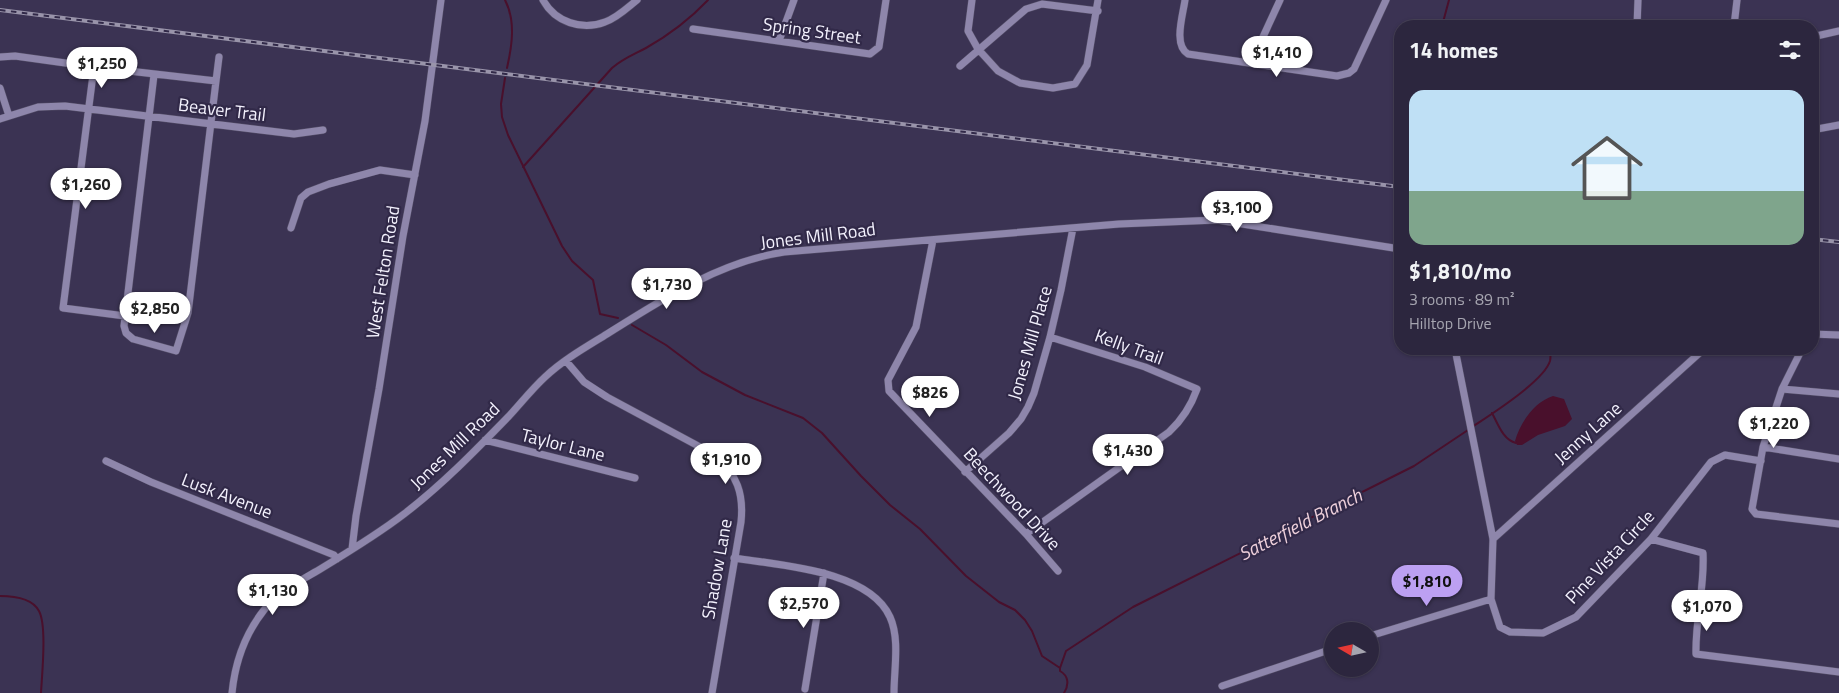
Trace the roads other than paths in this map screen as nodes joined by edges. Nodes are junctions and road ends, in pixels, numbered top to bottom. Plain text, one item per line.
1 (441, 0) edge
2 (543, 0) edge
3 (637, 0) edge
4 (794, 0) edge
5 (886, 0) edge
6 (972, 0) edge
7 (1098, 0) edge
8 (1186, 0) edge
9 (1280, 0) edge
10 (1386, 0) edge
11 (1638, 0) edge
12 (1737, 0) edge
13 (1098, 11) junction
14 (1637, 20) edge
15 (1735, 20) edge
16 (693, 29) dead end
17 (1839, 31) edge
18 (1819, 35) edge
19 (779, 41) junction
20 (978, 49) junction
21 (0, 57) edge
22 (219, 57) dead end
23 (1251, 63) junction
24 (960, 66) dead end
25 (94, 67) junction
26 (154, 74) junction
27 (216, 82) junction
28 (0, 88) edge
29 (88, 108) junction
30 (9, 116) junction
31 (149, 117) junction
32 (0, 119) edge
33 (212, 124) junction
34 (1839, 125) edge
35 (1819, 129) edge
36 (323, 130) dead end
37 (414, 175) junction
38 (291, 228) dead end
39 (1072, 228) junction
40 (933, 240) junction
41 (1394, 248) edge
42 (125, 316) junction
43 (1819, 334) edge
44 (1839, 335) edge
45 (1050, 337) junction
46 (1456, 355) edge
47 (1697, 355) edge
48 (1799, 355) edge
49 (566, 361) junction
50 (1782, 390) junction
51 (1839, 394) edge
52 (485, 440) junction
53 (1763, 447) junction
54 (1839, 459) edge
55 (106, 461) dead end
56 (1761, 461) junction
57 (965, 472) junction
58 (635, 478) dead end
59 (1839, 524) edge
60 (1026, 534) junction
61 (1493, 539) junction
62 (1651, 539) junction
63 (352, 550) junction
64 (734, 558) junction
65 (337, 559) junction
66 (1058, 571) dead end
67 (824, 573) junction
68 (1491, 599) junction
69 (1379, 633) edge
70 (1324, 652) edge
71 (1839, 672) edge
72 (1222, 686) dead end
73 (805, 689) dead end
74 (232, 693) edge
75 (712, 693) edge
76 (894, 693) edge

1 - 37 street, West Felton Road
2 - 3 street
4 - 19 street
5 - 19 street, Spring Street
6 - 20 street
7 - 13 street
8 - 23 street
9 - 23 street
10 - 23 street
11 - 14 street
12 - 15 street
13 - 20 street
13 - 20 street
16 - 19 street, Spring Street
17 - 18 street
20 - 24 street
21 - 25 street
22 - 27 street
25 - 26 street
25 - 29 street
26 - 27 street
26 - 31 street
27 - 33 street
28 - 30 street
29 - 30 street, Beaver Trail
29 - 31 street, Beaver Trail
29 - 42 street
30 - 32 street, Beaver Trail
31 - 33 street, Beaver Trail
31 - 42 street
33 - 36 street, Beaver Trail
33 - 42 street
34 - 35 street
37 - 38 street
37 - 63 street, West Felton Road
39 - 40 street, Jones Mill Road
39 - 41 street, Jones Mill Road
39 - 45 street, Jones Mill Place
40 - 49 street, Jones Mill Road
40 - 57 street, Beechwood Drive
43 - 44 street
45 - 57 street, Jones Mill Place
45 - 60 street, Kelly Trail
46 - 61 street, Pine Vista Circle
47 - 61 street, Jenny Lane
48 - 50 street
49 - 52 street, Jones Mill Road
49 - 64 street, Shadow Lane
50 - 51 street
50 - 53 street
52 - 58 street, Taylor Lane
52 - 63 street, Jones Mill Road
53 - 54 street
53 - 56 street
55 - 65 street, Lusk Avenue
56 - 59 street
56 - 62 street, Pine Vista Circle
57 - 60 street, Beechwood Drive
60 - 66 street, Beechwood Drive
61 - 68 street, Pine Vista Circle
62 - 68 street, Pine Vista Circle
62 - 71 street
63 - 65 street, Jones Mill Road
64 - 67 street
64 - 75 street, Shadow Lane
65 - 74 street, Jones Mill Road
67 - 73 street
67 - 76 street
68 - 69 street
70 - 72 street

